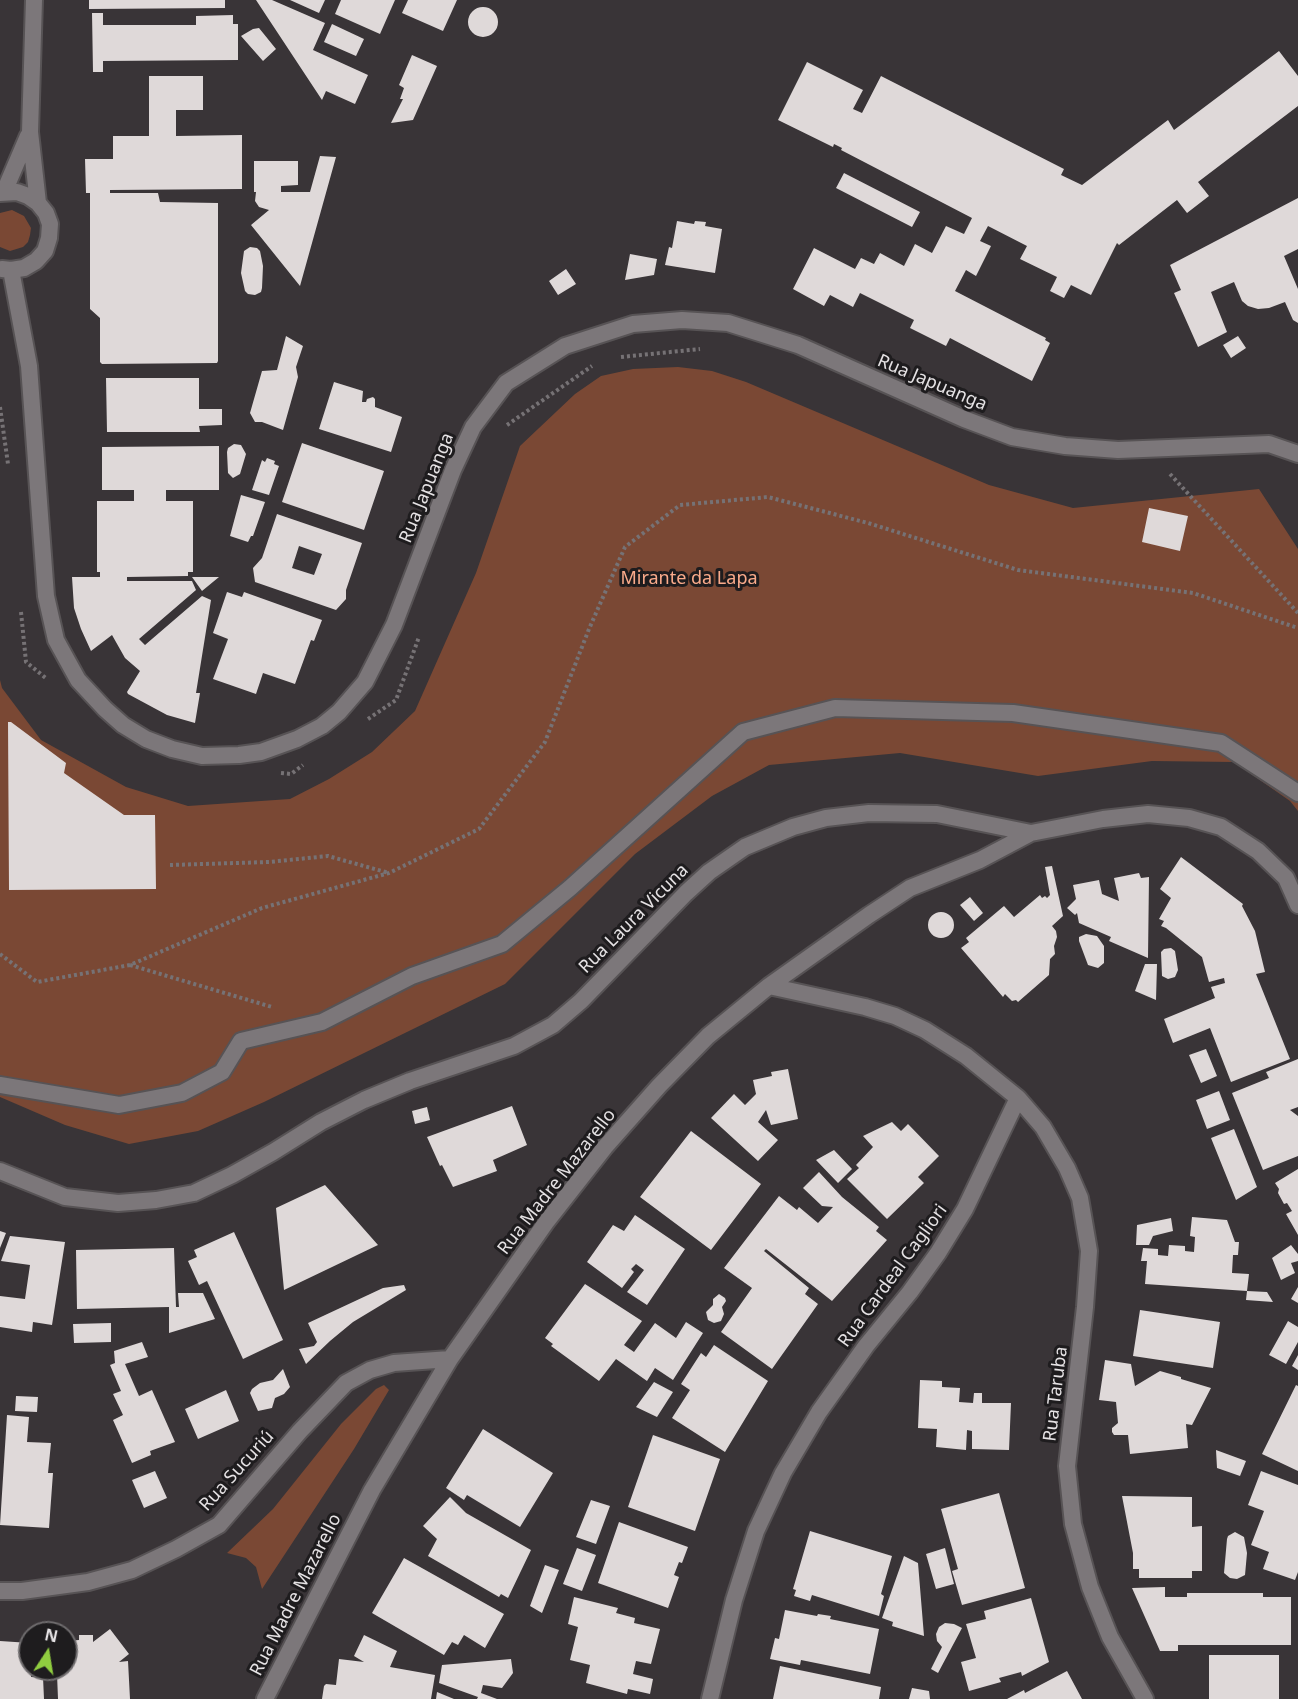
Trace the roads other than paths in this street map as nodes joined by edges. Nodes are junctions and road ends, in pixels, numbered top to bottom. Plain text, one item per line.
1 (34, 0) edge
2 (30, 132) junction
3 (2, 193) edge
4 (38, 203) junction
5 (5, 269) edge
6 (1298, 454) edge
7 (1298, 793) edge
8 (1031, 833) junction
9 (1298, 905) edge
10 (769, 986) junction
11 (0, 1084) edge
12 (1018, 1098) junction
13 (0, 1172) edge
14 (450, 1359) junction
15 (0, 1591) edge
16 (265, 1699) edge
17 (710, 1699) edge
18 (1145, 1699) edge

1 - 2 street
2 - 3 street
2 - 4 street
3 - 4 street
4 - 5 street
5 - 6 street, Rua Japuanga
7 - 11 street
8 - 9 street, Rua Laura Vicuna
8 - 10 street, Rua Madre Mazarello
8 - 13 street, Rua Laura Vicuna
10 - 12 street
10 - 14 street, Rua Madre Mazarello
12 - 17 street, Rua Cardeal Cagliori
12 - 18 street, Rua Taruba
14 - 15 street, Rua Sucuriú
14 - 16 street, Rua Madre Mazarello

